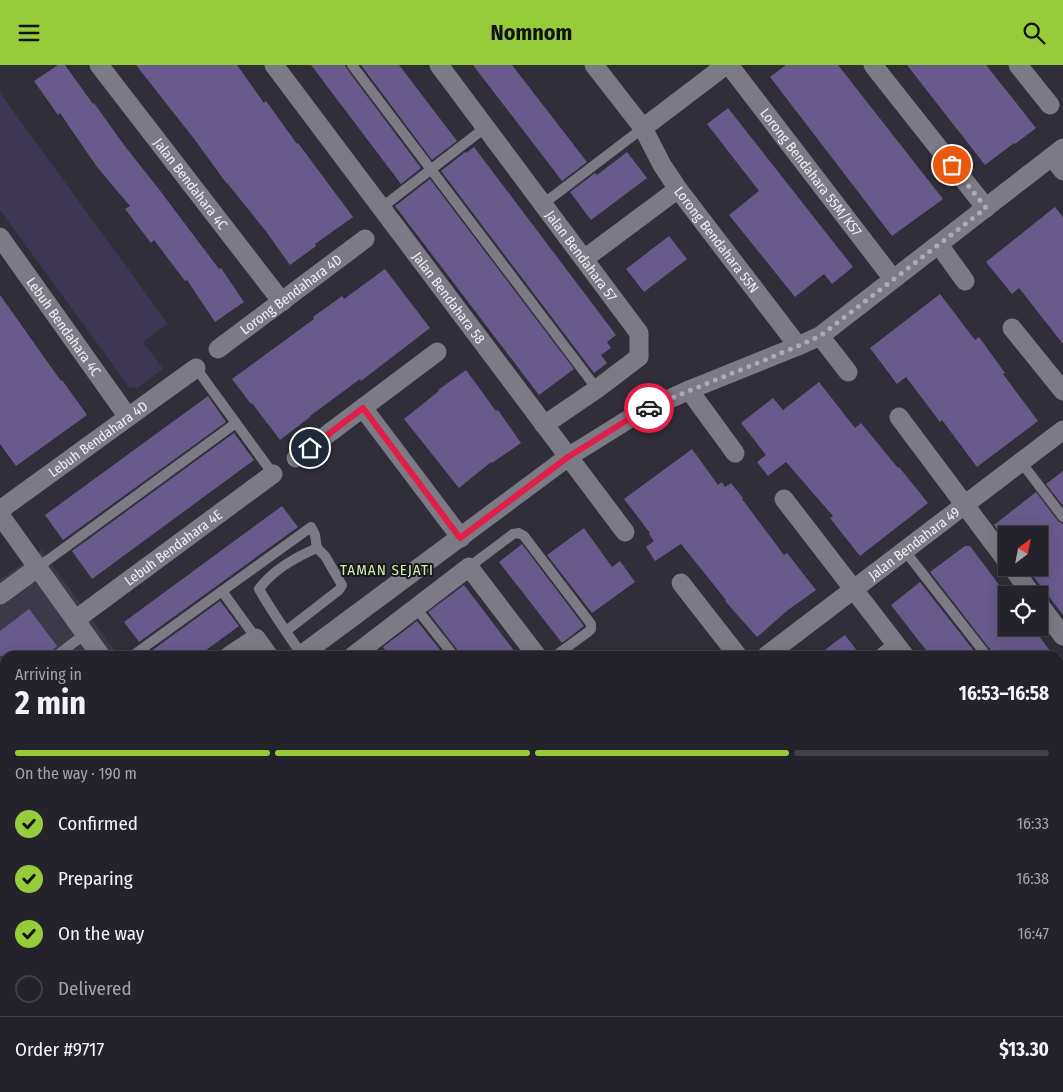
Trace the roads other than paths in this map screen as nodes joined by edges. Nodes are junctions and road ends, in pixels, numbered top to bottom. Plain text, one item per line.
1 (99, 65) edge
2 (274, 65) edge
3 (352, 65) edge
4 (439, 65) edge
5 (594, 65) edge
6 (727, 65) edge
7 (873, 65) edge
8 (1018, 65) edge
9 (1050, 105) dead end
10 (486, 127) junction
11 (643, 128) junction
12 (1059, 158) edge
13 (431, 169) junction
14 (678, 189) junction
15 (543, 204) junction
16 (381, 208) junction
17 (986, 208) junction
18 (0, 237) edge
19 (365, 239) dead end
20 (938, 245) junction
21 (584, 259) junction
22 (894, 279) junction
23 (965, 281) dead end
24 (282, 302) junction
25 (1012, 328) dead end
26 (820, 336) junction
27 (798, 346) junction
28 (218, 349) dead end
29 (438, 351) dead end
30 (196, 368) joint
31 (848, 372) dead end
32 (597, 389) junction
33 (689, 390) junction
34 (1063, 391) edge
35 (363, 408) junction
36 (128, 417) junction
37 (899, 417) dead end
38 (236, 423) junction
39 (544, 425) junction
40 (1063, 430) edge
41 (735, 453) dead end
42 (568, 457) junction
43 (296, 458) dead end
44 (1021, 462) junction
45 (273, 474) joint
46 (784, 499) dead end
47 (965, 505) junction
48 (0, 509) edge
49 (0, 515) edge
50 (1063, 517) edge
51 (625, 532) dead end
52 (460, 538) junction
53 (316, 548) junction
54 (998, 549) edge
55 (905, 551) junction
56 (469, 567) junction
57 (38, 568) junction
58 (681, 583) dead end
59 (854, 589) junction
60 (222, 591) junction
61 (0, 595) edge
62 (416, 608) junction
63 (1048, 616) edge
64 (345, 624) junction
65 (80, 627) junction
66 (286, 631) junction
67 (1063, 636) edge
68 (256, 638) junction
69 (900, 649) edge
70 (60, 651) edge
71 (97, 651) edge
72 (139, 651) edge
73 (236, 651) edge
74 (265, 651) edge
75 (299, 651) edge
76 (308, 651) edge
77 (360, 651) edge
78 (366, 651) edge
79 (450, 651) edge
80 (534, 651) edge
81 (562, 651) edge
82 (734, 651) edge
83 (773, 651) edge
84 (984, 651) edge

1 - 24 street, Jalan Bendahara 4C
2 - 16 street, Jalan Bendahara 58
3 - 13 lane
4 - 10 street, Jalan Bendahara 57
5 - 11 street, Lorong Bendahara 55N
6 - 11 street
6 - 22 street, Lorong Bendahara 55M/KS7
7 - 17 street
8 - 9 street
10 - 13 lane
10 - 15 street, Jalan Bendahara 57
11 - 14 street, Lorong Bendahara 55N
11 - 15 lane
12 - 17 street
13 - 16 lane
13 - 32 lane
14 - 21 street
14 - 27 street, Lorong Bendahara 55N
15 - 21 street, Jalan Bendahara 57
16 - 39 street, Jalan Bendahara 58
17 - 20 street
18 - 36 street, Lebuh Bendahara 4C
19 - 24 street, Lorong Bendahara 4D
20 - 22 street
20 - 23 street
21 - 32 street, Jalan Bendahara 57
22 - 26 street
24 - 28 street, Lorong Bendahara 4D
25 - 34 street
26 - 27 street
26 - 31 street
27 - 33 street
29 - 35 street
30 - 36 street, Lebuh Bendahara 4D
30 - 38 lane
32 - 39 street, Jalan Bendahara 57
33 - 41 street
33 - 42 street
35 - 43 street
35 - 52 street
36 - 48 street, Lebuh Bendahara 4D
37 - 47 street
38 - 45 lane
38 - 57 lane
39 - 42 street, Jalan Bendahara 58
40 - 44 street, Jalan Bendahara 49
42 - 51 street, Jalan Bendahara 58
42 - 52 street
44 - 47 street, Jalan Bendahara 49
44 - 50 lane
45 - 65 street, Lebuh Bendahara 4E
46 - 59 street
47 - 54 street
47 - 55 street, Jalan Bendahara 49
49 - 57 street
52 - 64 street
53 - 60 lane
53 - 66 lane
53 - 66 lane
55 - 59 street, Jalan Bendahara 49
55 - 84 lane
56 - 62 street
56 - 80 street
56 - 81 lane
57 - 61 street
57 - 65 street
58 - 82 street
59 - 69 street
59 - 83 street, Jalan Bendahara 49
60 - 68 lane
60 - 72 lane
62 - 78 street
62 - 79 lane
63 - 67 street
64 - 76 street
64 - 77 street
65 - 70 lane
65 - 71 street
66 - 75 lane
68 - 73 street
68 - 74 street

